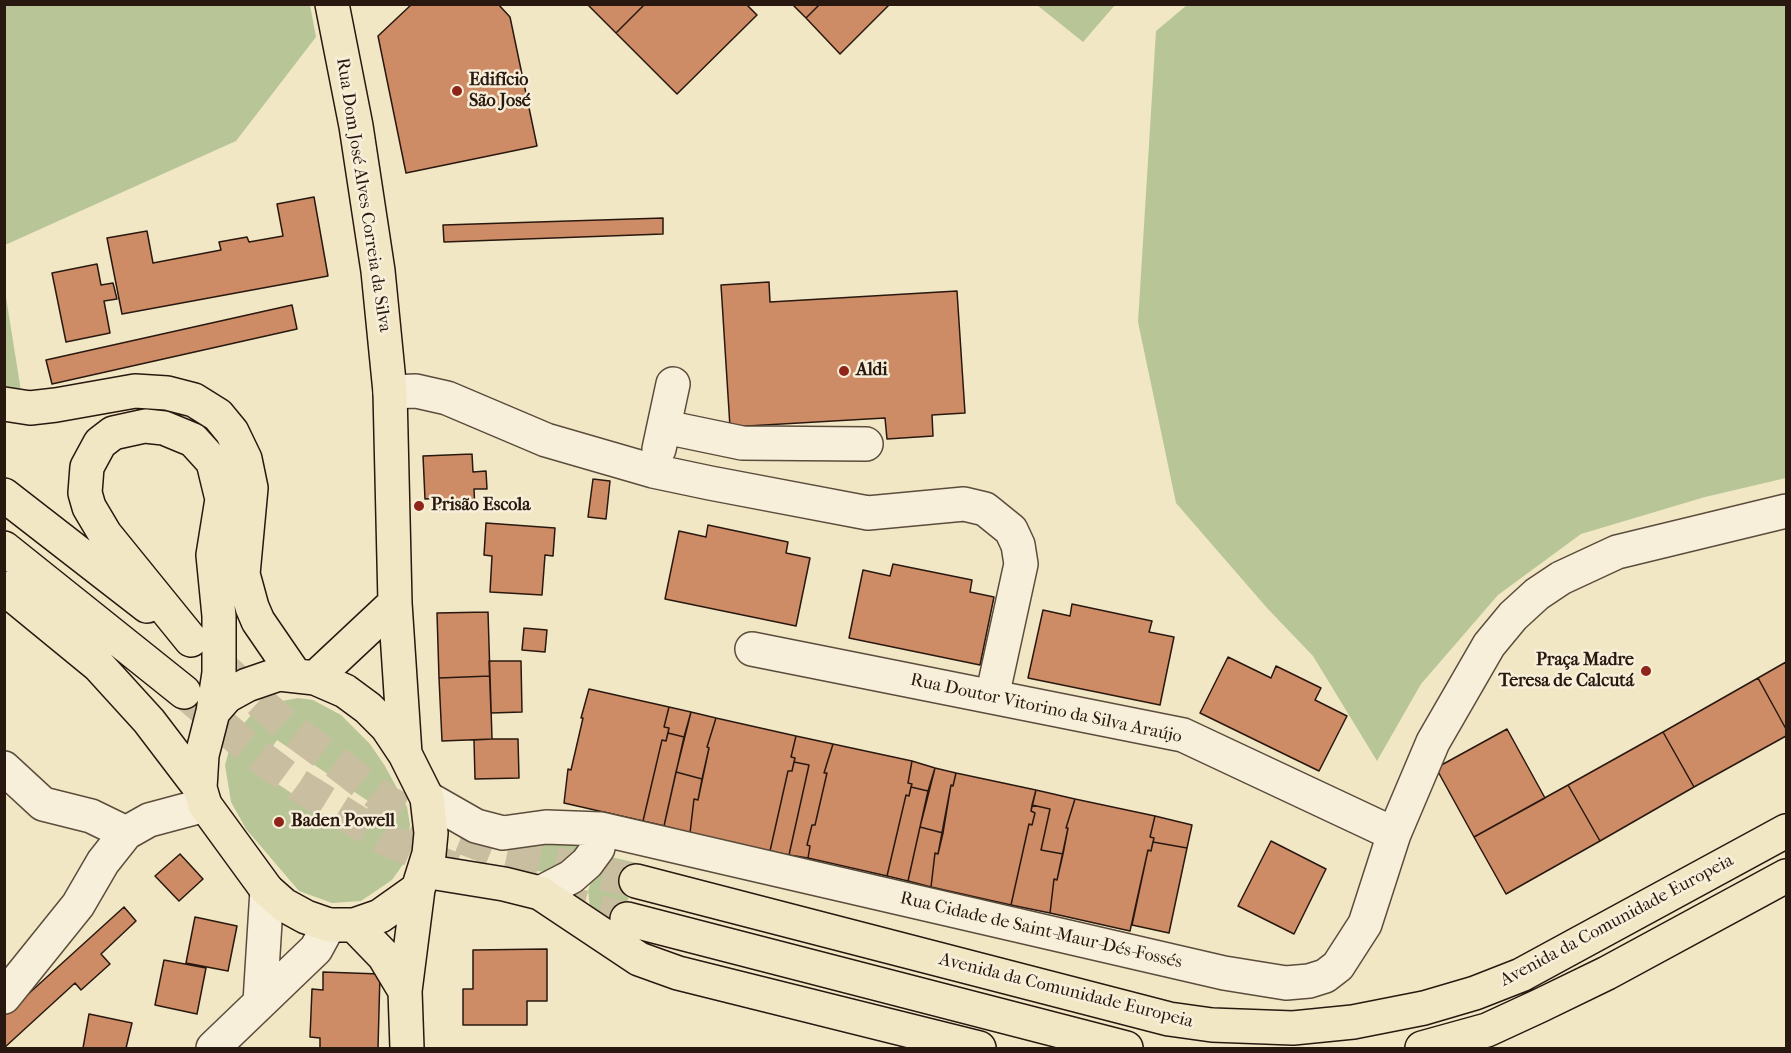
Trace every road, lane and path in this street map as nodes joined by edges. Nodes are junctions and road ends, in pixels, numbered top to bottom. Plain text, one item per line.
1 (332, 4) edge
2 (673, 384) dead end
3 (390, 392) junction
4 (4, 404) edge
5 (665, 427) junction
6 (866, 444) dead end
7 (653, 471) junction
8 (4, 495) edge
9 (1786, 511) edge
10 (4, 548) edge
11 (4, 588) edge
12 (395, 603) junction
13 (752, 649) dead end
14 (305, 677) junction
15 (184, 692) tunnel mouth
16 (992, 697) junction
17 (213, 712) junction
18 (405, 754) junction
19 (4, 768) edge
20 (202, 796) junction
21 (427, 798) junction
22 (601, 829) junction
23 (1786, 831) edge
24 (126, 833) junction
25 (1394, 834) junction
26 (1786, 876) edge
27 (421, 880) junction
28 (636, 882) tunnel mouth
29 (267, 890) junction
30 (540, 893) junction
31 (627, 919) tunnel mouth
32 (342, 925) junction
33 (405, 991) junction
34 (4, 997) edge
35 (260, 1002) junction
36 (213, 1048) edge
37 (407, 1048) edge
38 (979, 1048) edge
39 (1126, 1048) edge
40 (1422, 1048) edge

1 - 3 main road, Rua Dom José Alves Correia da Silva
2 - 5 street
3 - 7 street
3 - 12 main road, Rua Dom José Alves Correia da Silva
4 - 14 main road
5 - 6 street
5 - 7 street
7 - 16 street
8 - 17 main road
9 - 25 street, Rua Cidade de Saint-Maur-Dés-Fossés
10 - 15 main road
11 - 20 main road
12 - 14 main road
12 - 18 main road, Rua Dom José Alves Correia da Silva
13 - 16 street, Rua Doutor Vitorino da Silva Araújo
14 - 17 main road
14 - 18 main road
16 - 25 street, Rua Doutor Vitorino da Silva Araújo
17 - 20 main road
18 - 21 main road
19 - 24 street
20 - 24 street
20 - 29 main road
21 - 22 street, Rua Cidade de Saint-Maur-Dés-Fossés
21 - 27 main road
22 - 25 street, Rua Cidade de Saint-Maur-Dés-Fossés
22 - 30 street
23 - 28 main road, Avenida da Comunidade Europeia
24 - 34 street
26 - 40 main road, Avenida da Comunidade Europeia
27 - 30 main road
27 - 32 main road
27 - 33 main road
29 - 32 main road
29 - 35 street
30 - 38 main road
31 - 39 main road
32 - 33 main road
32 - 35 street
33 - 37 main road
35 - 36 street

